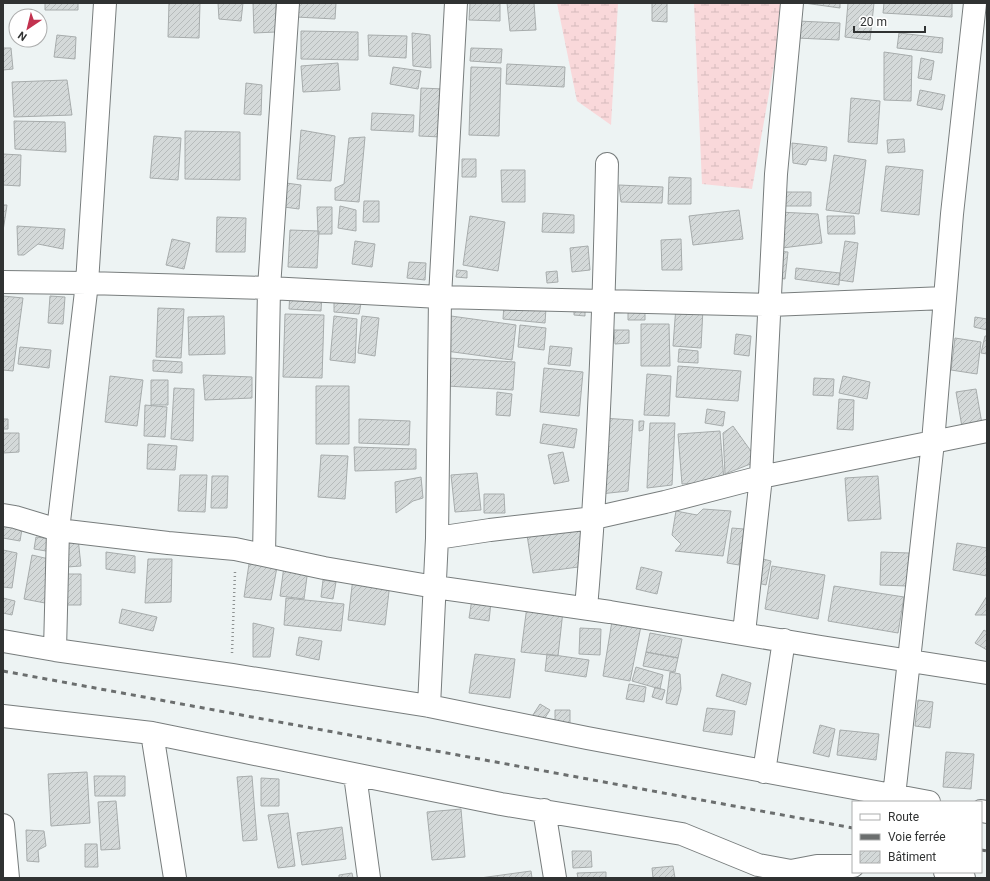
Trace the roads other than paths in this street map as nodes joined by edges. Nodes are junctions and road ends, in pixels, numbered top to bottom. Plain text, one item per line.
1 (105, 3) edge
2 (288, 3) edge
3 (456, 3) edge
4 (792, 3) edge
5 (975, 3) edge
6 (607, 164) dead end
7 (3, 282) edge
8 (88, 283) junction
9 (269, 288) junction
10 (440, 298) junction
11 (945, 298) junction
12 (604, 300) junction
13 (770, 305) junction
14 (987, 431) edge
15 (933, 442) junction
16 (761, 477) junction
17 (3, 515) edge
18 (594, 518) junction
19 (58, 530) junction
20 (437, 538) junction
21 (264, 555) junction
22 (435, 587) junction
23 (586, 608) junction
24 (744, 633) junction
25 (3, 640) edge
26 (784, 640) junction
27 (55, 650) junction
28 (910, 660) junction
29 (987, 673) edge
30 (430, 706) junction
31 (3, 716) edge
32 (152, 733) junction
33 (764, 772) junction
34 (355, 775) junction
35 (894, 796) junction
36 (923, 801) edge
37 (544, 810) junction
38 (3, 825) edge
39 (852, 866) edge
40 (759, 871) edge
41 (948, 873) edge
42 (8, 878) edge
43 (176, 878) edge
44 (369, 878) edge
45 (554, 878) edge
46 (964, 878) edge

1 - 8 street
2 - 9 street
3 - 10 street
4 - 13 street
5 - 11 street
6 - 12 street
7 - 8 street
8 - 9 street
8 - 19 street
9 - 10 street
9 - 21 street
10 - 12 street
10 - 20 street
11 - 13 street
11 - 15 street
12 - 13 street
12 - 18 street
13 - 16 street
14 - 15 street
15 - 16 street
15 - 28 street
16 - 18 street
16 - 24 street
17 - 19 street
18 - 20 street
18 - 23 street
19 - 21 street
19 - 27 street
20 - 22 street
21 - 22 street
22 - 23 street
22 - 30 street
23 - 24 street
24 - 26 street
25 - 27 street
26 - 28 street
26 - 33 street
27 - 30 street
28 - 29 street
28 - 35 street
30 - 33 street
31 - 32 street
32 - 34 street
32 - 43 street
33 - 35 street
34 - 37 street
34 - 44 street
35 - 36 street
37 - 40 street
37 - 45 street
38 - 42 street
39 - 40 street
41 - 46 street

